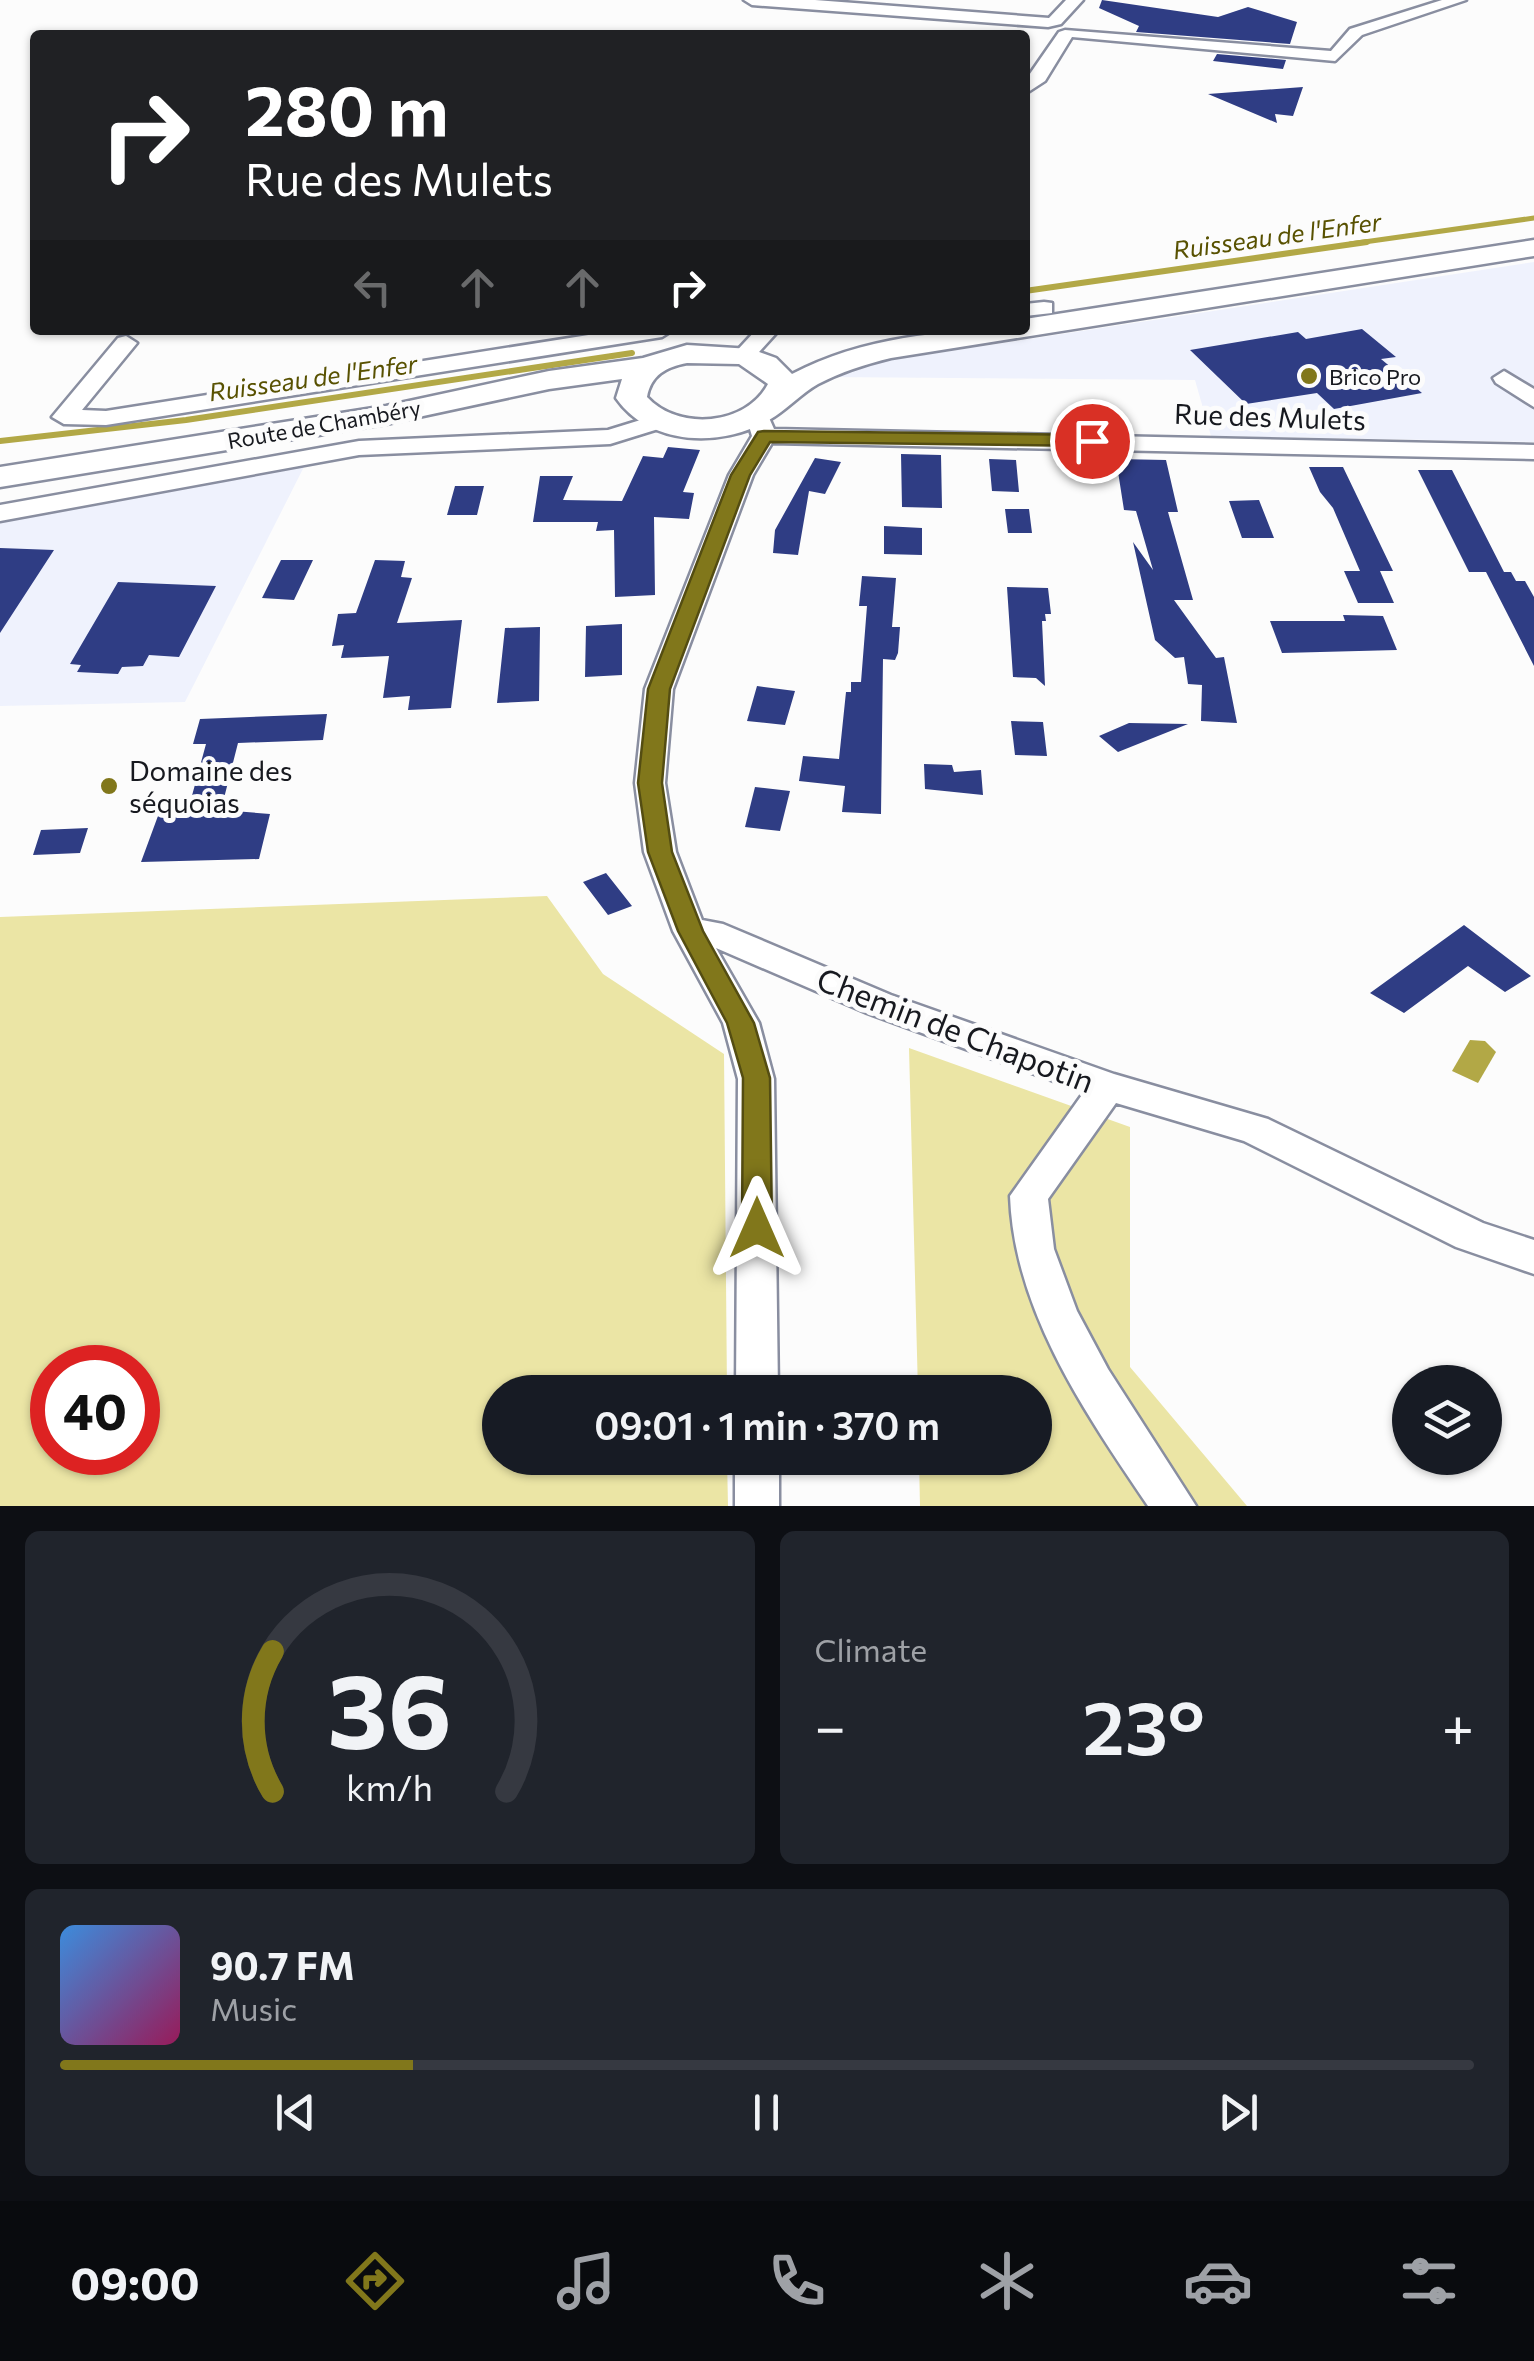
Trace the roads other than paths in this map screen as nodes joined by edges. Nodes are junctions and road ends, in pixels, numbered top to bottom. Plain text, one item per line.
1 (752, 0) edge
2 (1458, 0) edge
3 (1060, 30) junction
4 (1030, 83) edge
5 (1534, 238) edge
6 (1534, 248) edge
7 (1030, 314) edge
8 (630, 335) edge
9 (894, 335) edge
10 (981, 335) edge
11 (126, 343) dead end
12 (756, 343) edge
13 (648, 366) junction
14 (1504, 378) dead end
15 (632, 398) junction
16 (1534, 400) edge
17 (768, 416) junction
18 (660, 421) junction
19 (1534, 452) edge
20 (0, 477) edge
21 (0, 493) edge
22 (0, 513) edge
23 (690, 931) junction
24 (1108, 1086) junction
25 (1534, 1256) edge
26 (757, 1375) edge
27 (757, 1475) edge
28 (757, 1506) edge
29 (1174, 1506) edge

1 - 3 street
2 - 3 street
3 - 4 street
5 - 7 main road
6 - 7 main road
8 - 11 street
9 - 12 main road, Route de Chambéry
10 - 17 main road
12 - 13 main road, Route de Chambéry
12 - 17 main road
13 - 15 main road
13 - 20 main road, Route de Chambéry
14 - 16 street
15 - 18 main road
15 - 21 main road, Route de Chambéry
17 - 18 main road
17 - 19 street, Rue des Mulets
17 - 23 street
18 - 22 street
23 - 24 street, Chemin de Chapotin
23 - 26 street
24 - 25 street
24 - 29 street, Chemin de Chapotin
27 - 28 street

